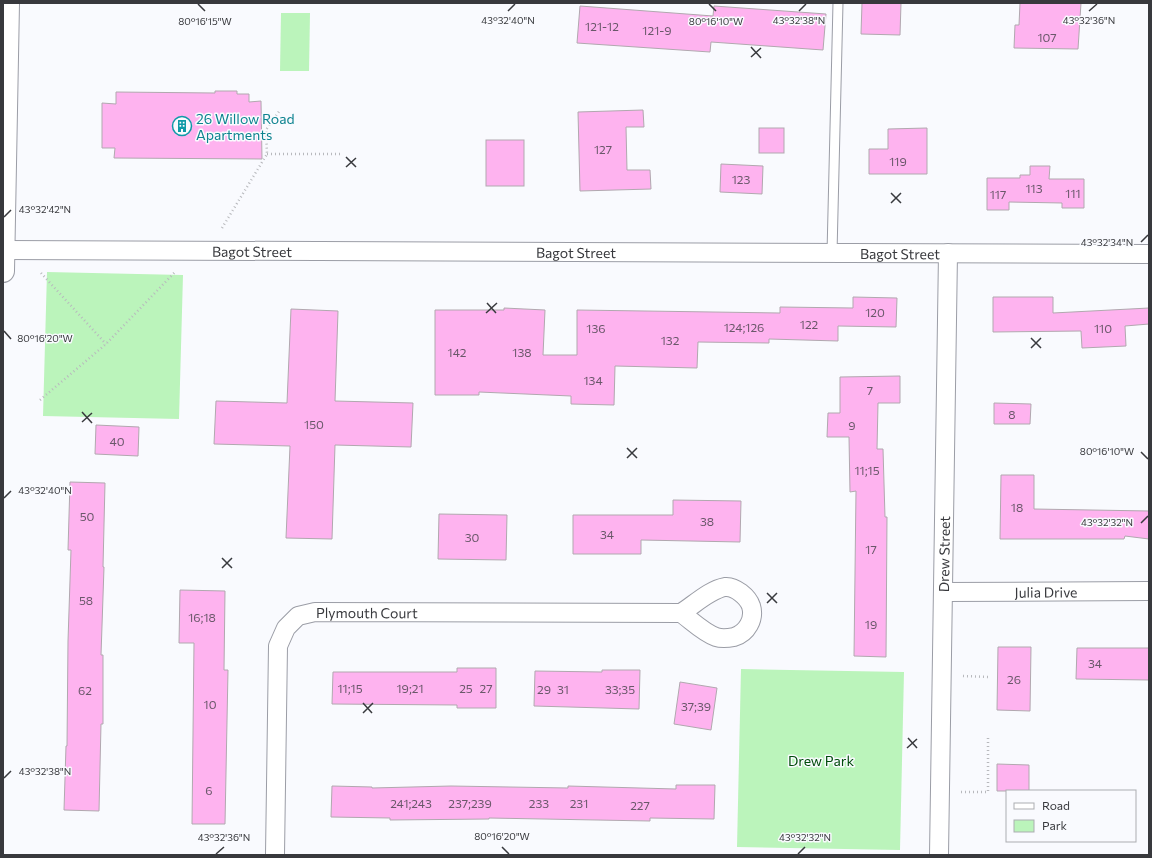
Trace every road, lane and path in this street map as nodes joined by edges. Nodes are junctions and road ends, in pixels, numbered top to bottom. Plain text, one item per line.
1 (8, 3) edge
2 (838, 3) edge
3 (280, 110) dead end
4 (267, 154) junction
5 (340, 154) dead end
6 (222, 228) dead end
7 (4, 250) edge
8 (832, 253) junction
9 (948, 253) junction
10 (1149, 254) edge
11 (3, 271) edge
12 (175, 272) dead end
13 (42, 273) dead end
14 (106, 344) junction
15 (40, 400) dead end
16 (1149, 591) edge
17 (943, 592) junction
18 (681, 614) dead end
19 (963, 676) dead end
20 (989, 678) dead end
21 (988, 735) dead end
22 (961, 792) dead end
23 (275, 855) edge
24 (938, 855) edge

1 - 7 main road
2 - 8 lane
3 - 4 path
4 - 5 path
4 - 6 path
7 - 8 street, Bagot Street
7 - 11 main road
8 - 9 street, Bagot Street
9 - 10 street, Bagot Street
9 - 17 street, Drew Street
12 - 14 path
13 - 14 path
14 - 15 path
16 - 17 street, Julia Drive
17 - 24 street, Drew Street
18 - 23 street, Plymouth Court
19 - 20 path
21 - 22 path

